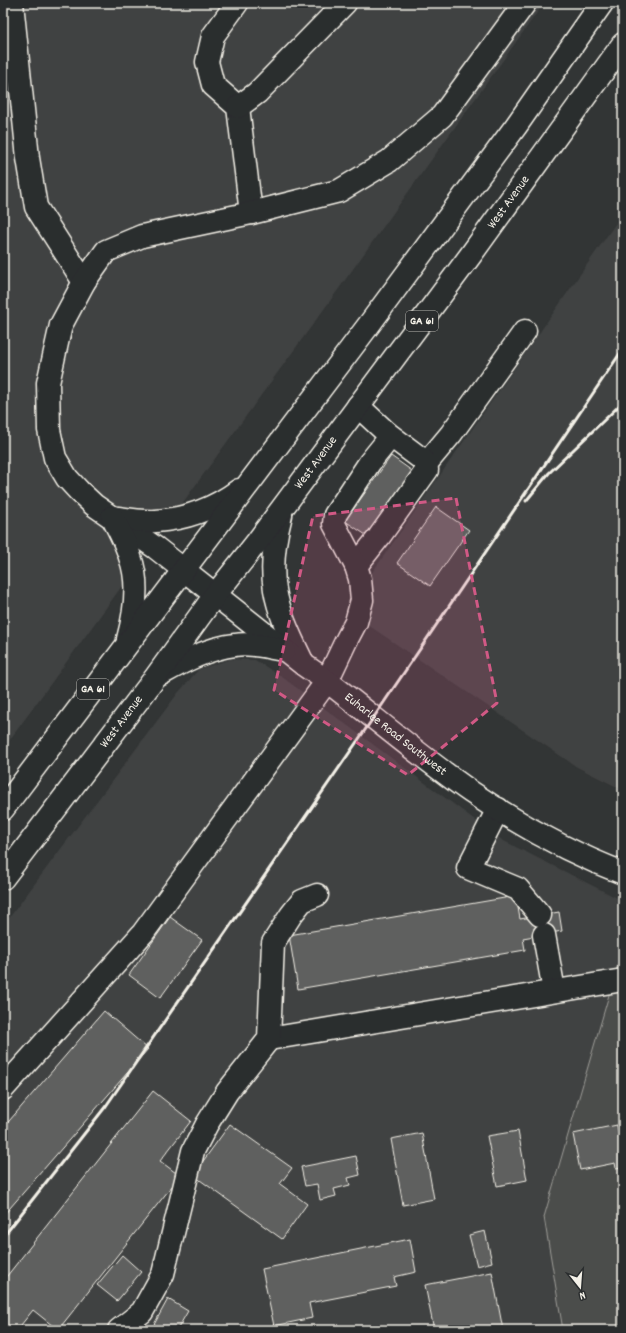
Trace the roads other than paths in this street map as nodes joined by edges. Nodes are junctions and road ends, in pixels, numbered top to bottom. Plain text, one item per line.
1 (12, 3) edge
2 (237, 3) edge
3 (345, 3) edge
4 (525, 3) edge
5 (602, 3) edge
6 (623, 44) edge
7 (238, 107) junction
8 (251, 213) junction
9 (84, 282) junction
10 (525, 331) dead end
11 (358, 406) junction
12 (387, 433) junction
13 (426, 464) junction
14 (252, 479) junction
15 (284, 505) junction
16 (112, 517) junction
17 (356, 566) junction
18 (184, 570) junction
19 (215, 595) junction
20 (126, 645) junction
21 (286, 651) junction
22 (304, 665) junction
23 (155, 678) junction
24 (327, 681) junction
25 (3, 809) edge
26 (498, 810) junction
27 (623, 873) edge
28 (3, 878) edge
29 (317, 895) dead end
30 (623, 980) edge
31 (554, 991) junction
32 (269, 1039) junction
33 (3, 1089) edge
34 (119, 1330) edge

1 - 9 main road
2 - 7 main road
3 - 7 main road
4 - 8 main road, Euharlee Road Southwest
5 - 14 main road, GA 61
6 - 11 main road, West Avenue / GA 61
7 - 8 main road
8 - 9 main road, Euharlee Road Southwest
9 - 16 main road, Euharlee Road Southwest
10 - 13 main road
11 - 12 main road
11 - 15 main road, West Avenue / GA 61
12 - 13 main road
12 - 17 main road
13 - 17 main road
14 - 16 main road
14 - 18 main road, GA 61
15 - 19 main road, West Avenue / GA 61
15 - 22 main road
16 - 18 main road, Euharlee Road Southwest
16 - 20 main road
17 - 24 main road
18 - 19 main road, Euharlee Road Southwest
18 - 20 main road, GA 61
19 - 21 main road, Euharlee Road Southwest
19 - 23 main road, West Avenue / GA 61
20 - 25 main road, GA 61
21 - 22 main road, Euharlee Road Southwest
21 - 23 main road
22 - 24 main road, Euharlee Road Southwest
23 - 28 main road, West Avenue / GA 61
24 - 26 main road, Euharlee Road Southwest
24 - 33 main road
26 - 27 main road, Euharlee Road Southwest
26 - 31 main road
29 - 32 main road
30 - 31 main road
31 - 32 main road
32 - 34 main road

